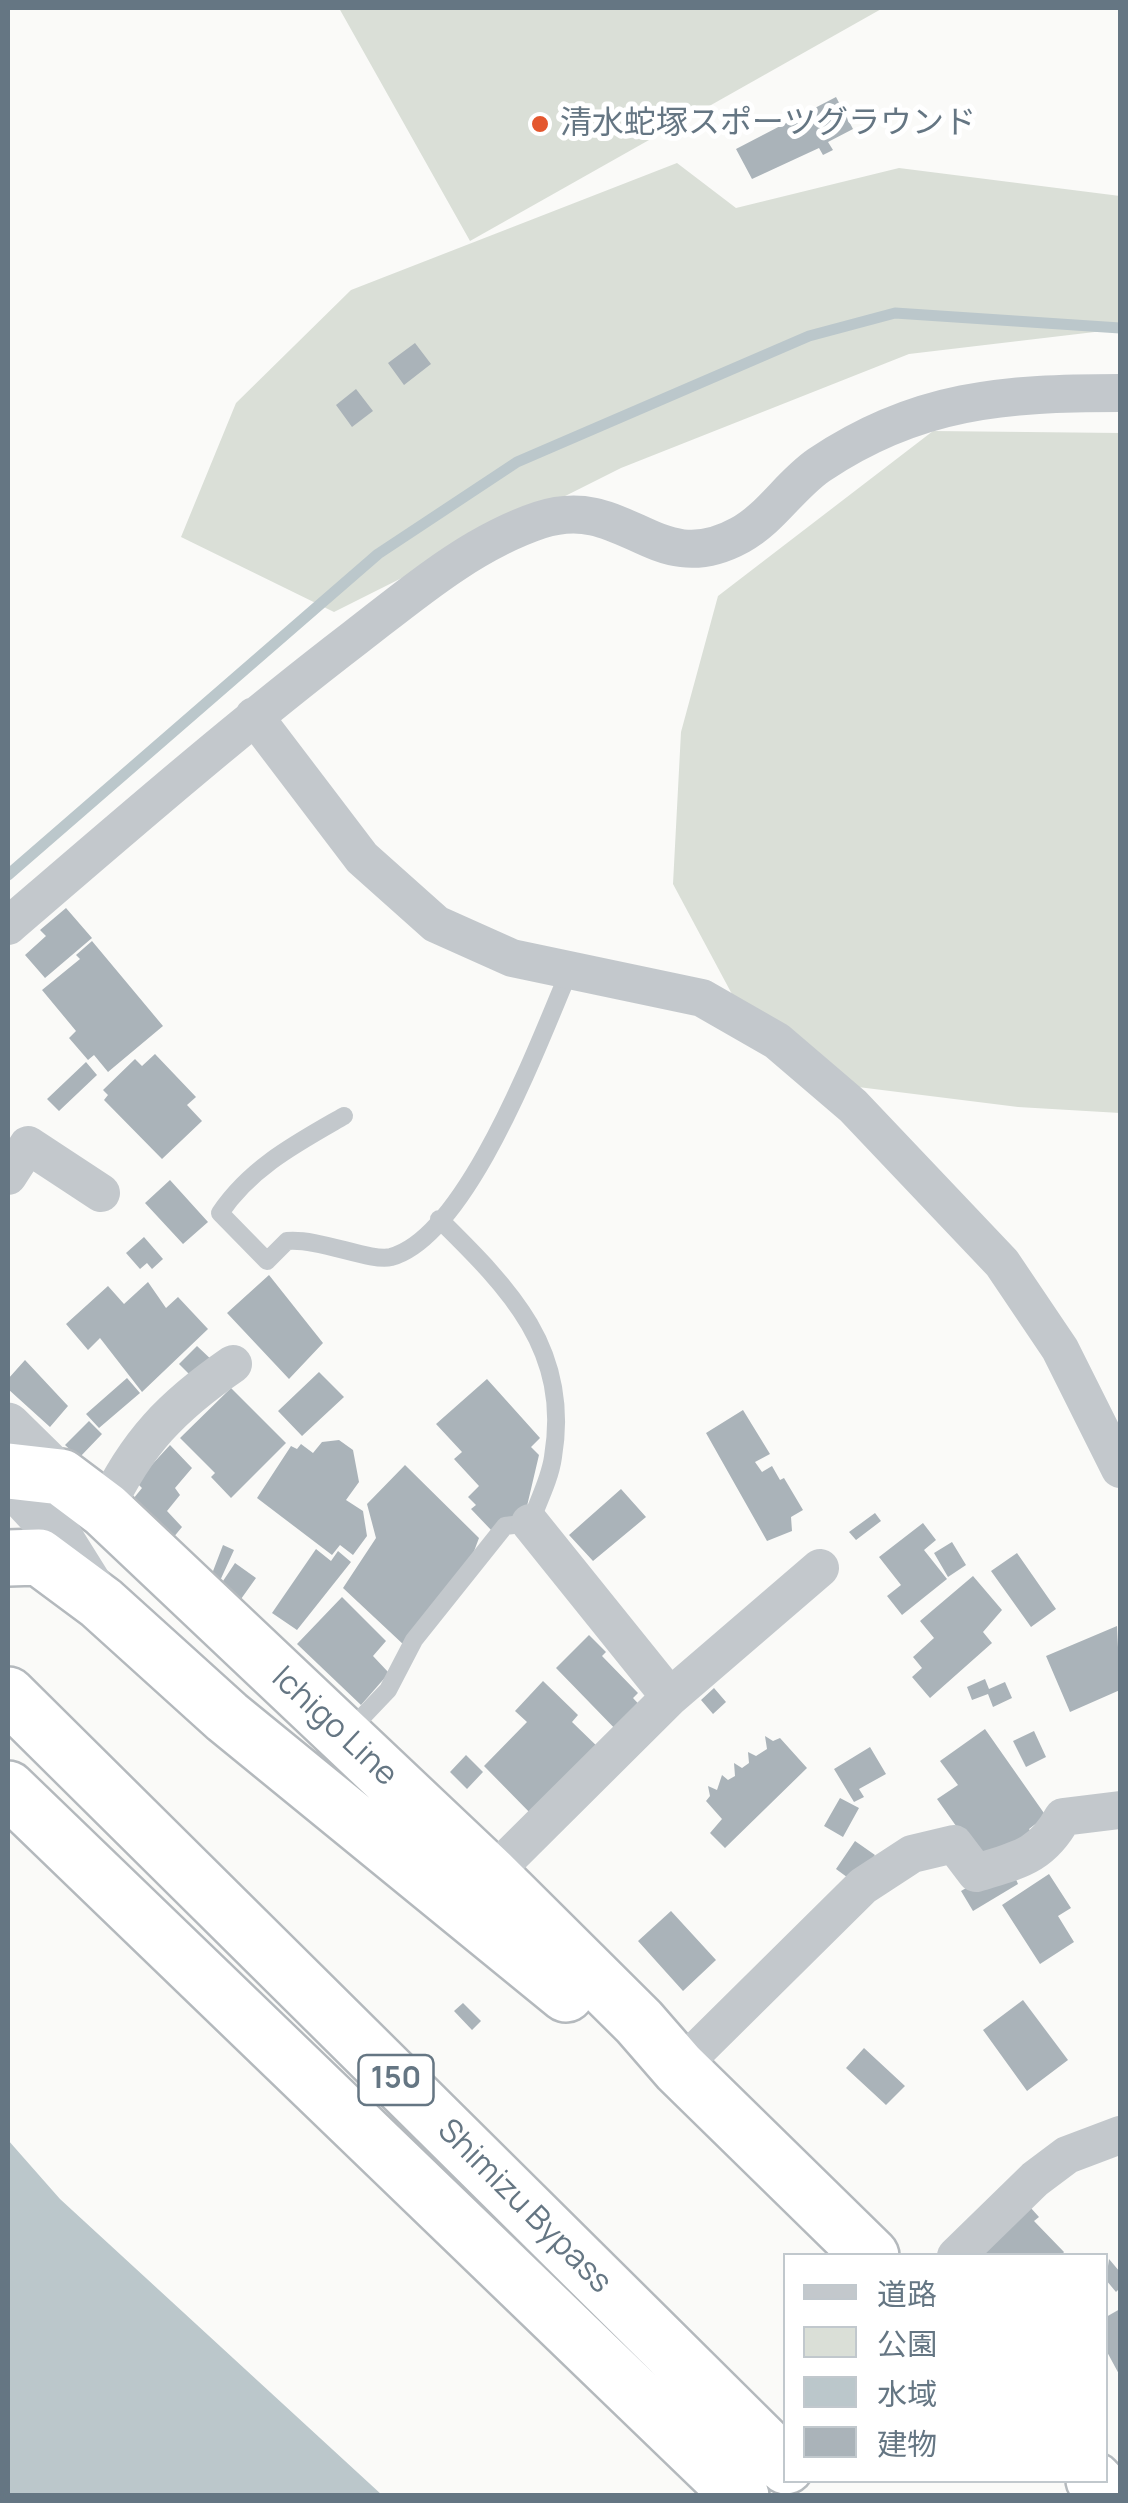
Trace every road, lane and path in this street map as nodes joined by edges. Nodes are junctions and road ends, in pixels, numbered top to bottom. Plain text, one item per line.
1 (1120, 393) edge
2 (254, 716) junction
3 (8, 926) edge
4 (569, 972) junction
5 (344, 1116) dead end
6 (8, 1176) edge
7 (101, 1193) dead end
8 (439, 1219) junction
9 (233, 1364) dead end
10 (8, 1425) edge
11 (1120, 1469) edge
12 (8, 1470) edge
13 (61, 1477) junction
14 (8, 1481) edge
15 (105, 1510) junction
16 (530, 1522) junction
17 (8, 1558) edge
18 (820, 1568) dead end
19 (102, 1603) junction
20 (210, 1613) junction
21 (8, 1695) edge
22 (670, 1697) junction
23 (227, 1717) junction
24 (345, 1735) junction
25 (8, 1789) edge
26 (1120, 1810) edge
27 (491, 1875) junction
28 (639, 2022) junction
29 (679, 2068) junction
30 (1120, 2135) edge
31 (868, 2253) edge
32 (959, 2253) edge
33 (783, 2463) edge
34 (742, 2496) edge

1 - 2 street
2 - 3 street
2 - 4 street
4 - 8 lane
4 - 11 street
5 - 8 lane
6 - 7 street
8 - 16 lane
9 - 15 street
10 - 13 street
12 - 13 highway, Ichigo Line
13 - 15 highway, Ichigo Line
14 - 19 street
15 - 20 highway, Ichigo Line
16 - 22 street
16 - 24 lane
17 - 19 highway, Ichigo Line
18 - 22 street
19 - 23 highway, Ichigo Line
20 - 23 highway
20 - 24 highway, Ichigo Line
21 - 33 highway, Shimizu Bypass / 150
22 - 27 street
23 - 28 highway, Ichigo Line
24 - 27 highway, Ichigo Line
25 - 34 highway, Shimizu Bypass / 150
26 - 29 street
27 - 28 highway, Ichigo Line
28 - 29 highway, Ichigo Line
29 - 31 highway, Ichigo Line
30 - 32 street

